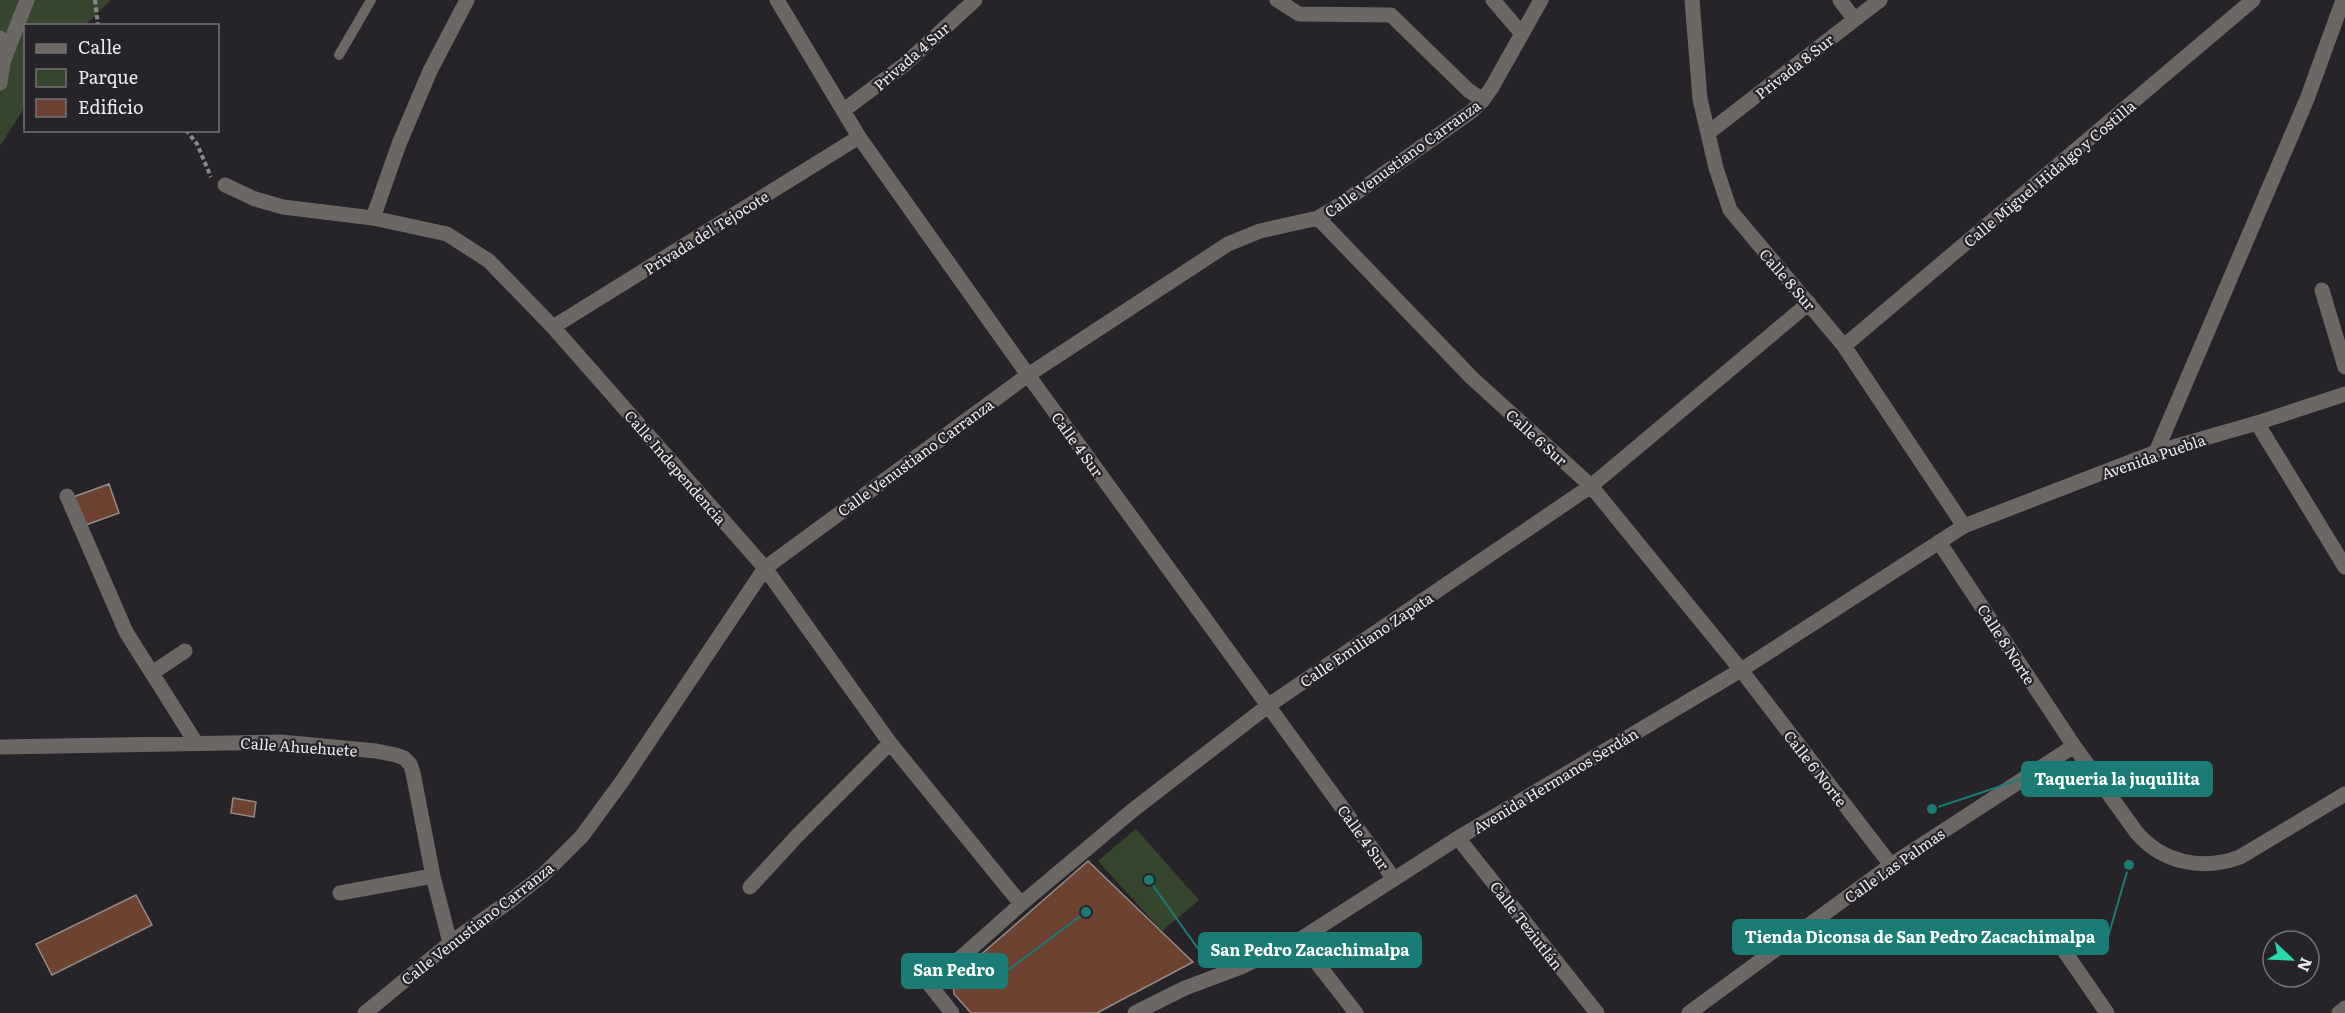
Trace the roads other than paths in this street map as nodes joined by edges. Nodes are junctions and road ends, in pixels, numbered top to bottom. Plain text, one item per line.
1 (27, 0) edge
2 (370, 0) edge
3 (467, 0) edge
4 (777, 0) edge
5 (975, 0) edge
6 (1277, 0) edge
7 (1381, 0) edge
8 (1493, 0) edge
9 (1541, 0) edge
10 (1692, 0) edge
11 (1840, 0) edge
12 (1880, 0) edge
13 (2253, 0) edge
14 (2343, 0) edge
15 (1391, 15) junction
16 (1854, 18) junction
17 (1522, 34) junction
18 (0, 38) edge
19 (339, 55) dead end
20 (3, 62) junction
21 (0, 82) edge
22 (1483, 100) junction
23 (844, 110) junction
24 (1708, 133) junction
25 (860, 137) junction
26 (225, 185) road end
27 (373, 218) junction
28 (1318, 218) junction
29 (2322, 290) dead end
30 (1809, 303) junction
31 (553, 327) junction
32 (1844, 346) junction
33 (2345, 367) edge
34 (1028, 375) junction
35 (2345, 394) edge
36 (2257, 423) junction
37 (2156, 452) junction
38 (1591, 486) junction
39 (67, 496) dead end
40 (1964, 526) junction
41 (1940, 542) junction
42 (2345, 567) edge
43 (765, 568) junction
44 (185, 651) dead end
45 (1741, 670) junction
46 (152, 673) junction
47 (1269, 705) junction
48 (196, 743) junction
49 (890, 743) junction
50 (2074, 746) junction
51 (0, 747) edge
52 (2345, 794) edge
53 (1458, 838) junction
54 (1891, 866) junction
55 (433, 876) junction
56 (1394, 879) junction
57 (750, 888) dead end
58 (340, 893) dead end
59 (1021, 904) junction
60 (1299, 940) junction
61 (450, 943) junction
62 (2065, 952) dead end
63 (2345, 1008) edge
64 (365, 1013) edge
65 (952, 1013) edge
66 (1135, 1013) edge
67 (1356, 1013) edge
68 (1597, 1013) edge
69 (1689, 1013) edge
70 (2107, 1013) edge
71 (2339, 1013) edge

1 - 20 street
2 - 19 lane
3 - 27 street
4 - 23 street, Calle 4 Sur
5 - 23 street, Privada 4 Sur
6 - 15 street
7 - 15 street
8 - 17 street
9 - 17 street, Calle Venustiano Carranza
10 - 24 street, Calle 8 Sur
11 - 16 street
12 - 16 street, Privada 8 Sur
13 - 32 street, Calle Miguel Hidalgo y Costilla
14 - 37 street
15 - 22 street
16 - 24 street, Privada 8 Sur
17 - 22 street, Calle Venustiano Carranza
18 - 20 street
20 - 21 street
22 - 28 street, Calle Venustiano Carranza
23 - 25 street, Calle 4 Sur
24 - 30 street, Calle 8 Sur
25 - 31 street, Privada del Tejocote
25 - 34 street, Calle 4 Sur
26 - 27 street, Calle Independencia
27 - 31 street, Calle Independencia
28 - 34 street, Calle Venustiano Carranza
28 - 38 street, Calle 6 Sur
29 - 33 street
30 - 32 street, Calle 8 Sur
30 - 38 street, Calle Emiliano Zapata
31 - 43 street, Calle Independencia
32 - 40 street, Calle 8 Sur
34 - 43 street, Calle Venustiano Carranza
34 - 47 street, Calle 4 Sur
35 - 36 street, Avenida Puebla
36 - 37 street, Avenida Puebla
36 - 42 street
37 - 40 street, Avenida Puebla
38 - 45 street, Calle 6 Sur
38 - 47 street, Calle Emiliano Zapata
39 - 46 street
40 - 41 street, Avenida Hermanos Serdán
41 - 45 street, Avenida Hermanos Serdán
41 - 50 street, Calle 8 Norte
43 - 49 street, Calle Independencia
43 - 61 street, Calle Venustiano Carranza
44 - 46 street
45 - 53 street, Avenida Hermanos Serdán
45 - 54 street, Calle 6 Norte
46 - 48 street
47 - 56 street, Calle 4 Sur
47 - 59 street, Calle Emiliano Zapata
48 - 51 street, Calle Ahuehuete
48 - 55 street, Calle Ahuehuete
49 - 57 street
49 - 59 street, Calle Independencia
50 - 52 street, Calle 8 Norte
50 - 54 street, Calle Las Palmas
53 - 56 street, Avenida Hermanos Serdán
53 - 68 street, Calle Teziutlán
54 - 69 street, Calle Las Palmas
55 - 58 street
55 - 61 street, Calle Ahuehuete
56 - 60 street, Avenida Hermanos Serdán
59 - 65 street, Calle Emiliano Zapata
60 - 66 street, Avenida Hermanos Serdán
60 - 67 street
61 - 64 street, Calle Venustiano Carranza
62 - 70 street
63 - 71 street

